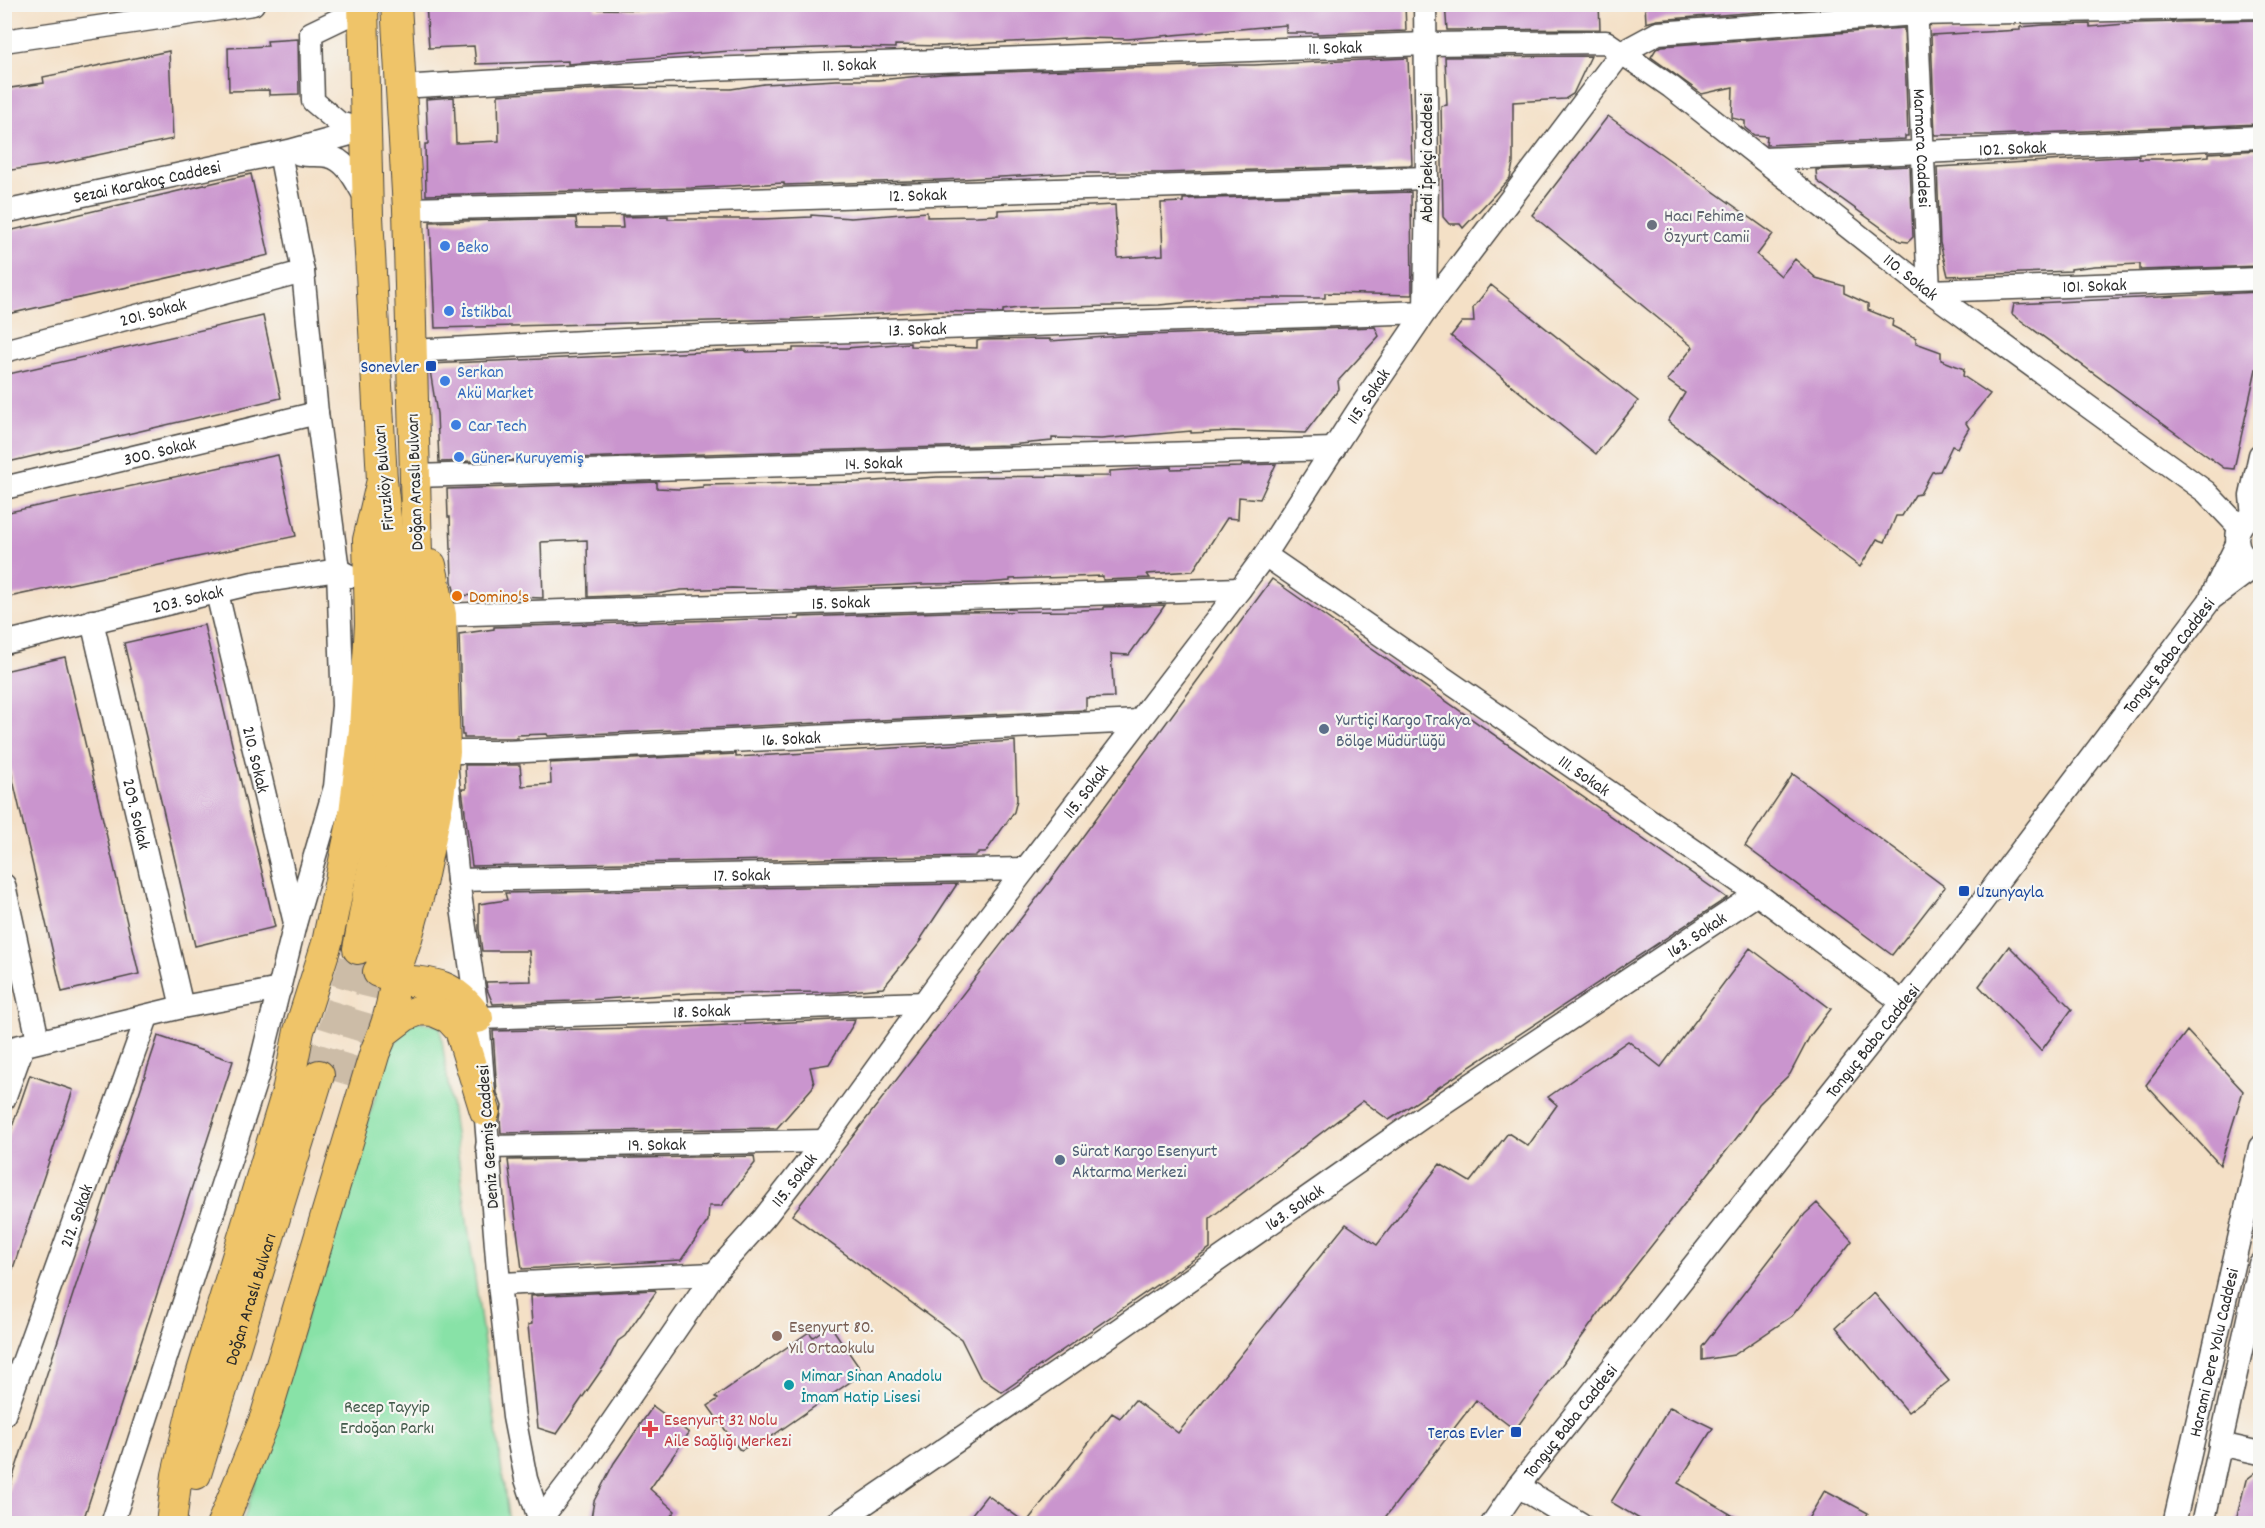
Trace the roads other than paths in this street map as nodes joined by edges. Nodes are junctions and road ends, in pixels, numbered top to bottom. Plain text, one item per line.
1 (253, 4) edge
2 (396, 4) edge
3 (1425, 4) edge
4 (363, 6) edge
5 (2260, 7) edge
6 (1916, 9) edge
7 (4, 41) edge
8 (1426, 44) junction
9 (1621, 53) junction
10 (400, 87) junction
11 (365, 130) junction
12 (2260, 137) edge
13 (285, 152) junction
14 (1924, 153) junction
15 (1764, 159) junction
16 (1427, 178) junction
17 (368, 201) junction
18 (408, 209) junction
19 (4, 213) edge
20 (303, 272) junction
21 (2260, 279) edge
22 (1929, 291) junction
23 (1425, 312) junction
24 (4, 351) edge
25 (411, 351) junction
26 (317, 413) junction
27 (1335, 449) junction
28 (2260, 468) edge
29 (414, 476) junction
30 (382, 480) junction
31 (4, 488) edge
32 (2248, 524) edge
33 (368, 540) junction
34 (1265, 555) junction
35 (2259, 564) edge
36 (338, 570) junction
37 (370, 585) junction
38 (1240, 589) junction
39 (217, 593) junction
40 (2211, 599) junction
41 (441, 615) junction
42 (92, 621) junction
43 (4, 643) edge
44 (1139, 721) junction
45 (445, 752) junction
46 (1025, 869) junction
47 (458, 880) junction
48 (4, 885) edge
49 (1757, 894) junction
50 (295, 924) junction
51 (382, 965) junction
52 (319, 969) junction
53 (280, 989) junction
54 (1902, 1002) junction
55 (925, 1003) junction
56 (182, 1007) junction
57 (147, 1017) junction
58 (478, 1018) junction
59 (384, 1032) junction
60 (297, 1039) junction
61 (22, 1045) edge
62 (373, 1059) junction
63 (4, 1099) edge
64 (485, 1111) junction
65 (825, 1141) junction
66 (488, 1147) junction
67 (2260, 1147) edge
68 (2260, 1264) edge
69 (714, 1274) junction
70 (499, 1284) junction
71 (4, 1415) edge
72 (2220, 1444) junction
73 (2260, 1454) edge
74 (1518, 1486) junction
75 (539, 1522) edge
76 (112, 1524) edge
77 (171, 1524) edge
78 (181, 1524) edge
79 (214, 1524) edge
80 (222, 1524) edge
81 (835, 1524) edge
82 (1492, 1524) edge
83 (1581, 1524) edge
84 (2174, 1524) edge
85 (2203, 1524) edge

1 - 7 street
2 - 10 main road, Doğan Araslı Bulvarı
3 - 8 street, Abdi İpekçi Caddesi
4 - 11 main road, Firuzköy Bulvarı
4 - 11 street
5 - 6 street
6 - 9 street
6 - 14 street, Marmara Caddesi
8 - 9 street, 11. Sokak
8 - 10 street, 11. Sokak
8 - 16 street, Abdi İpekçi Caddesi
9 - 15 street, 110. Sokak
9 - 23 street, 115. Sokak
10 - 18 main road, Doğan Araslı Bulvarı
11 - 13 street, Sezai Karakoç Caddesi
11 - 17 main road, Firuzköy Bulvarı
12 - 14 street, 102. Sokak
13 - 17 street
13 - 19 street, Sezai Karakoç Caddesi
13 - 20 street
14 - 15 street, 102. Sokak
14 - 22 street, Marmara Caddesi
15 - 22 street, 110. Sokak
16 - 18 street, 12. Sokak
16 - 23 street, Abdi İpekçi Caddesi
17 - 30 main road, Firuzköy Bulvarı
18 - 25 main road, Doğan Araslı Bulvarı
20 - 24 street, 201. Sokak
20 - 26 street
21 - 22 street, 101. Sokak
22 - 32 street, 110. Sokak
23 - 25 street, 13. Sokak
23 - 27 street, 115. Sokak
25 - 29 main road, Doğan Araslı Bulvarı
26 - 31 street, 300. Sokak
26 - 36 street
27 - 29 street, 14. Sokak
27 - 34 street, 115. Sokak
28 - 32 street
29 - 41 main road
29 - 51 main road, Doğan Araslı Bulvarı
30 - 33 main road
30 - 51 main road, Firuzköy Bulvarı
32 - 35 street, 110. Sokak
32 - 40 street
33 - 36 street
33 - 37 main road
34 - 38 street, 115. Sokak
34 - 49 street, 111. Sokak
35 - 40 street, Tonguç Baba Caddesi
36 - 37 street
36 - 39 street, 203. Sokak
36 - 50 street
37 - 52 main road
38 - 41 street, 15. Sokak
38 - 44 street, 115. Sokak
39 - 42 street, 203. Sokak
39 - 50 street, 210. Sokak
40 - 54 street, Tonguç Baba Caddesi
41 - 45 main road
42 - 43 street, 203. Sokak
42 - 56 street, 209. Sokak
44 - 45 street, 16. Sokak
44 - 46 street, 115. Sokak
45 - 47 street, Deniz Gezmiş Caddesi
45 - 51 main road
46 - 47 street, 17. Sokak
46 - 55 street, 115. Sokak
47 - 58 street, Deniz Gezmiş Caddesi
48 - 61 street
49 - 54 street, 111. Sokak
49 - 81 street, 163. Sokak
50 - 53 street
51 - 52 main road
51 - 58 main road
51 - 59 main road
52 - 60 main road
53 - 56 street
53 - 76 street
54 - 74 street, Tonguç Baba Caddesi
55 - 58 street, 18. Sokak
55 - 65 street, 115. Sokak
56 - 57 street
57 - 61 street
57 - 71 street, 212. Sokak
58 - 64 street, Deniz Gezmiş Caddesi
59 - 62 main road
59 - 64 main road
60 - 62 main road
60 - 77 main road
61 - 63 street
62 - 80 main road
64 - 66 street, Deniz Gezmiş Caddesi
65 - 66 street, 19. Sokak
65 - 69 street, 115. Sokak
66 - 70 street, Deniz Gezmiş Caddesi
67 - 84 street, Harami Dere Yolu Caddesi
68 - 72 street, Harami Dere Yolu Caddesi
69 - 70 street
69 - 75 street, 115. Sokak
70 - 75 street, Deniz Gezmiş Caddesi
72 - 73 street
72 - 85 street, Harami Dere Yolu Caddesi
74 - 82 street, Tonguç Baba Caddesi
74 - 83 street
78 - 79 main road, Doğan Araslı Bulvarı

